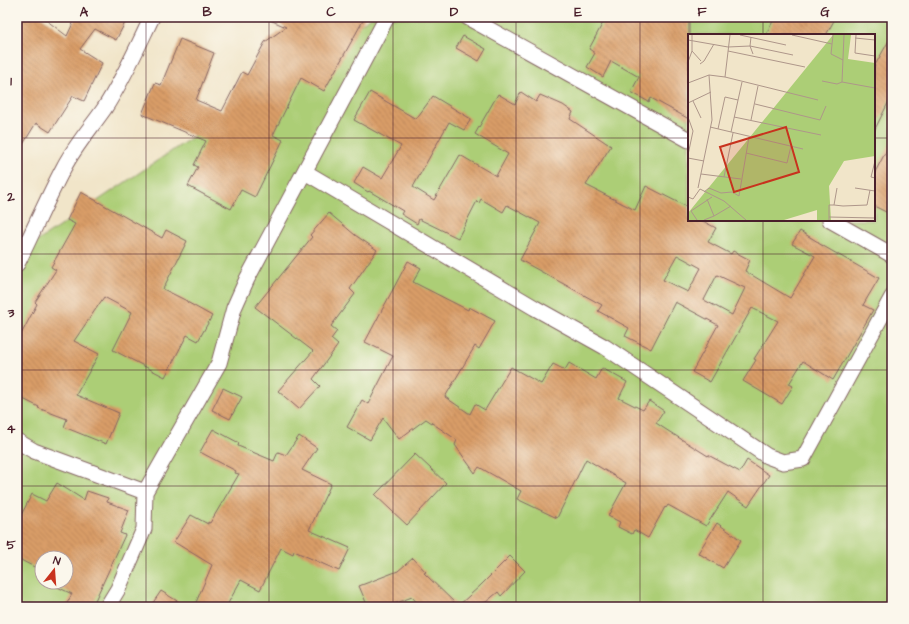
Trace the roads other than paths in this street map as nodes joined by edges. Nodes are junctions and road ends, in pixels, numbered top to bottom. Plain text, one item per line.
1 (152, 17) edge
2 (387, 17) edge
3 (467, 17) edge
4 (688, 139) edge
5 (305, 172) junction
6 (832, 221) edge
7 (892, 255) edge
8 (17, 264) edge
9 (892, 298) edge
10 (17, 440) edge
11 (145, 492) junction
12 (108, 607) edge

1 - 8 street
2 - 5 street
3 - 4 street
5 - 9 street
5 - 11 street
6 - 7 street
10 - 11 street
11 - 12 street

